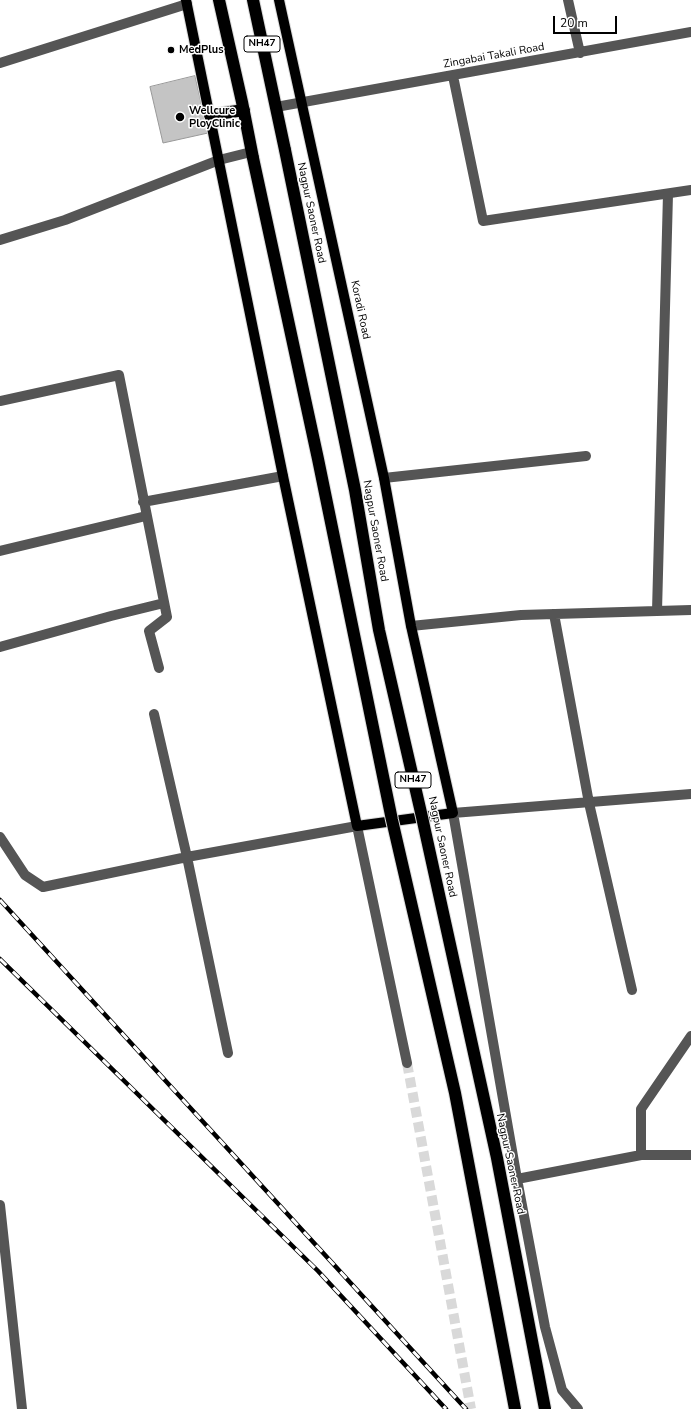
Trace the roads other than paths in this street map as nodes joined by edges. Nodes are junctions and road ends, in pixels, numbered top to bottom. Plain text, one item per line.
1 (219, 0) edge
2 (252, 0) edge
3 (279, 0) edge
4 (568, 0) edge
5 (186, 2) edge
6 (691, 32) edge
7 (580, 53) junction
8 (0, 63) edge
9 (453, 76) junction
10 (302, 103) junction
11 (243, 106) junction
12 (276, 107) junction
13 (210, 115) junction
14 (252, 155) junction
15 (219, 160) junction
16 (691, 190) edge
17 (668, 194) junction
18 (0, 240) edge
19 (0, 401) edge
20 (586, 456) dead end
21 (282, 476) junction
22 (384, 478) junction
23 (143, 502) junction
24 (146, 516) junction
25 (0, 551) edge
26 (164, 603) junction
27 (691, 610) edge
28 (657, 611) junction
29 (554, 614) junction
30 (411, 626) junction
31 (0, 647) edge
32 (159, 668) dead end
33 (154, 714) dead end
34 (691, 794) edge
35 (589, 802) junction
36 (453, 813) junction
37 (357, 826) junction
38 (0, 837) edge
39 (187, 857) junction
40 (632, 990) dead end
41 (691, 1036) edge
42 (228, 1053) dead end
43 (407, 1063) tunnel mouth
44 (641, 1154) junction
45 (691, 1155) edge
46 (517, 1179) junction
47 (0, 1205) edge
48 (22, 1409) edge
49 (515, 1409) edge
50 (545, 1409) edge
51 (578, 1409) edge

1 - 11 highway, NH47
2 - 12 highway, NH47
3 - 10 main road, Koradi Road
4 - 7 street
5 - 8 street
5 - 13 main road
6 - 7 street, Zingabai Takali Road
7 - 9 street, Zingabai Takali Road
9 - 10 street, Zingabai Takali Road
9 - 17 street
10 - 12 street, Zingabai Takali Road
10 - 22 main road, Koradi Road
11 - 13 highway
11 - 14 highway, NH47
12 - 50 highway, Nagpur Saoner Road / NH47, bridge
13 - 15 main road
14 - 15 street
14 - 49 highway, NH47, bridge
15 - 18 street
15 - 21 main road
16 - 17 street
17 - 28 street
19 - 23 street
20 - 22 street
21 - 23 street
21 - 37 main road
22 - 30 main road, Koradi Road
23 - 24 street
24 - 25 street
24 - 26 street
26 - 31 street
26 - 32 street
27 - 28 street
28 - 29 street
29 - 30 street
29 - 35 street
30 - 36 main road, Koradi Road
33 - 39 street
34 - 35 street
35 - 36 street
35 - 40 street
36 - 37 main road
36 - 46 street
37 - 39 street
37 - 43 street
38 - 39 street
39 - 42 street
41 - 44 street
44 - 45 street
44 - 46 street
46 - 51 street
47 - 48 street

